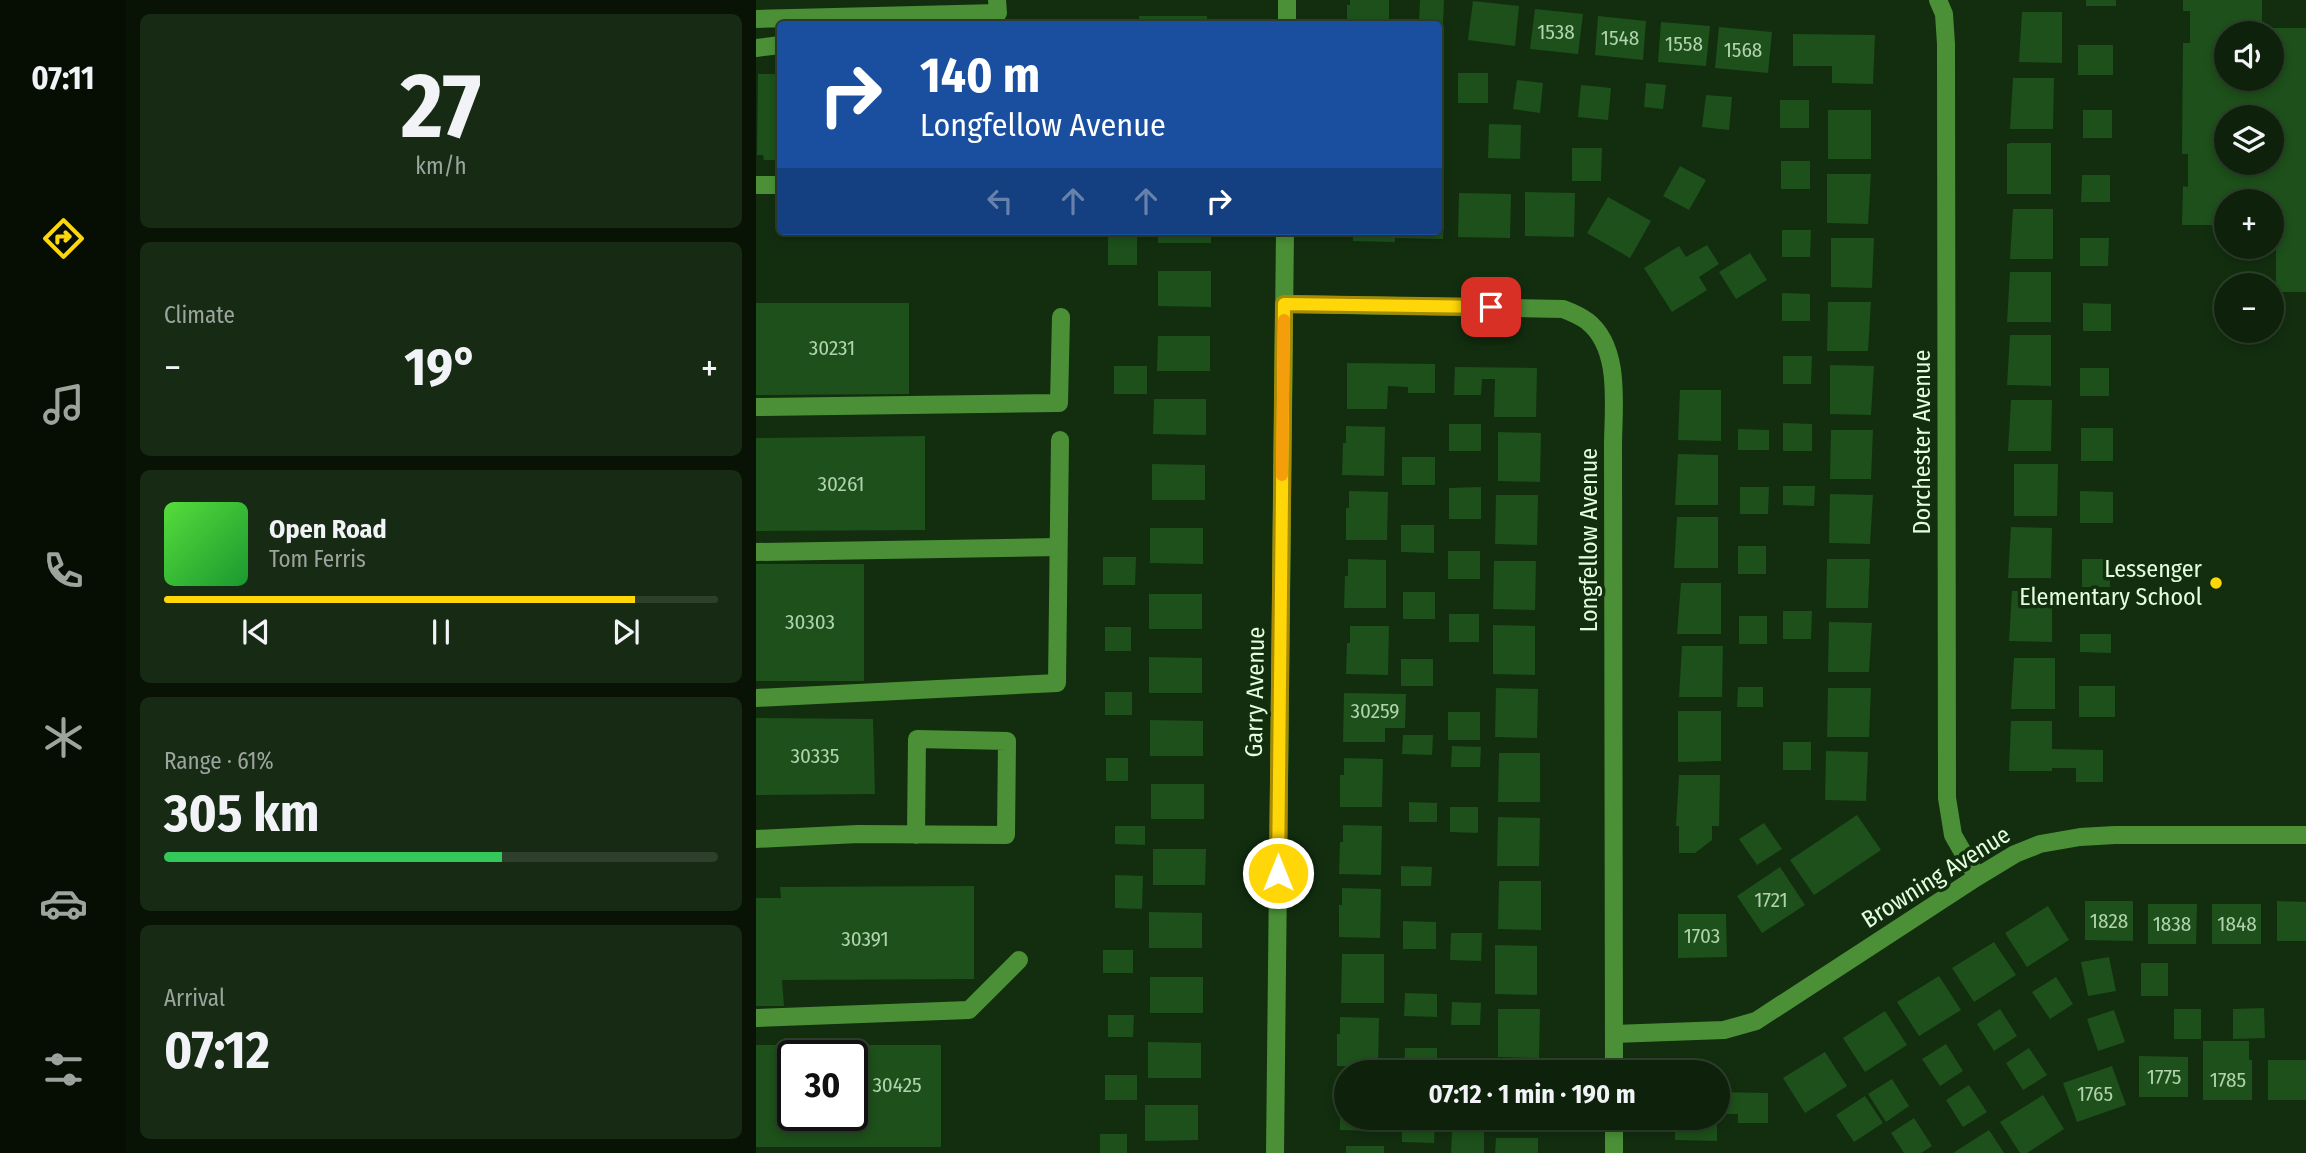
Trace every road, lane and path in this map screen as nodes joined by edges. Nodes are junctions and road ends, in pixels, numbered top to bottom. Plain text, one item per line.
1 (997, 0) edge
2 (1287, 0) edge
3 (1938, 0) edge
4 (756, 19) edge
5 (1287, 21) edge
6 (777, 45) edge
7 (756, 48) edge
8 (756, 185) edge
9 (777, 185) edge
10 (1285, 235) edge
11 (1284, 304) junction
12 (1061, 317) dead end
13 (756, 407) edge
14 (1060, 440) dead end
15 (1058, 547) junction
16 (756, 552) edge
17 (756, 698) edge
18 (916, 835) junction
19 (2306, 835) edge
20 (756, 839) edge
21 (1977, 877) junction
22 (1019, 960) dead end
23 (756, 1018) edge
24 (1614, 1034) junction
25 (1614, 1060) edge
26 (1614, 1130) edge
27 (1275, 1153) edge
28 (1614, 1153) edge

1 - 4 street
2 - 5 street
3 - 21 street, Dorchester Avenue
6 - 7 street
8 - 9 street
10 - 11 street, Garry Avenue
11 - 24 street, Longfellow Avenue
11 - 27 street, Garry Avenue
12 - 13 street
14 - 15 street
15 - 16 street
15 - 17 street
18 - 18 street
18 - 20 street
19 - 21 street, Browning Avenue
21 - 24 street, Browning Avenue
22 - 23 street
24 - 25 street, Longfellow Avenue
26 - 28 street

